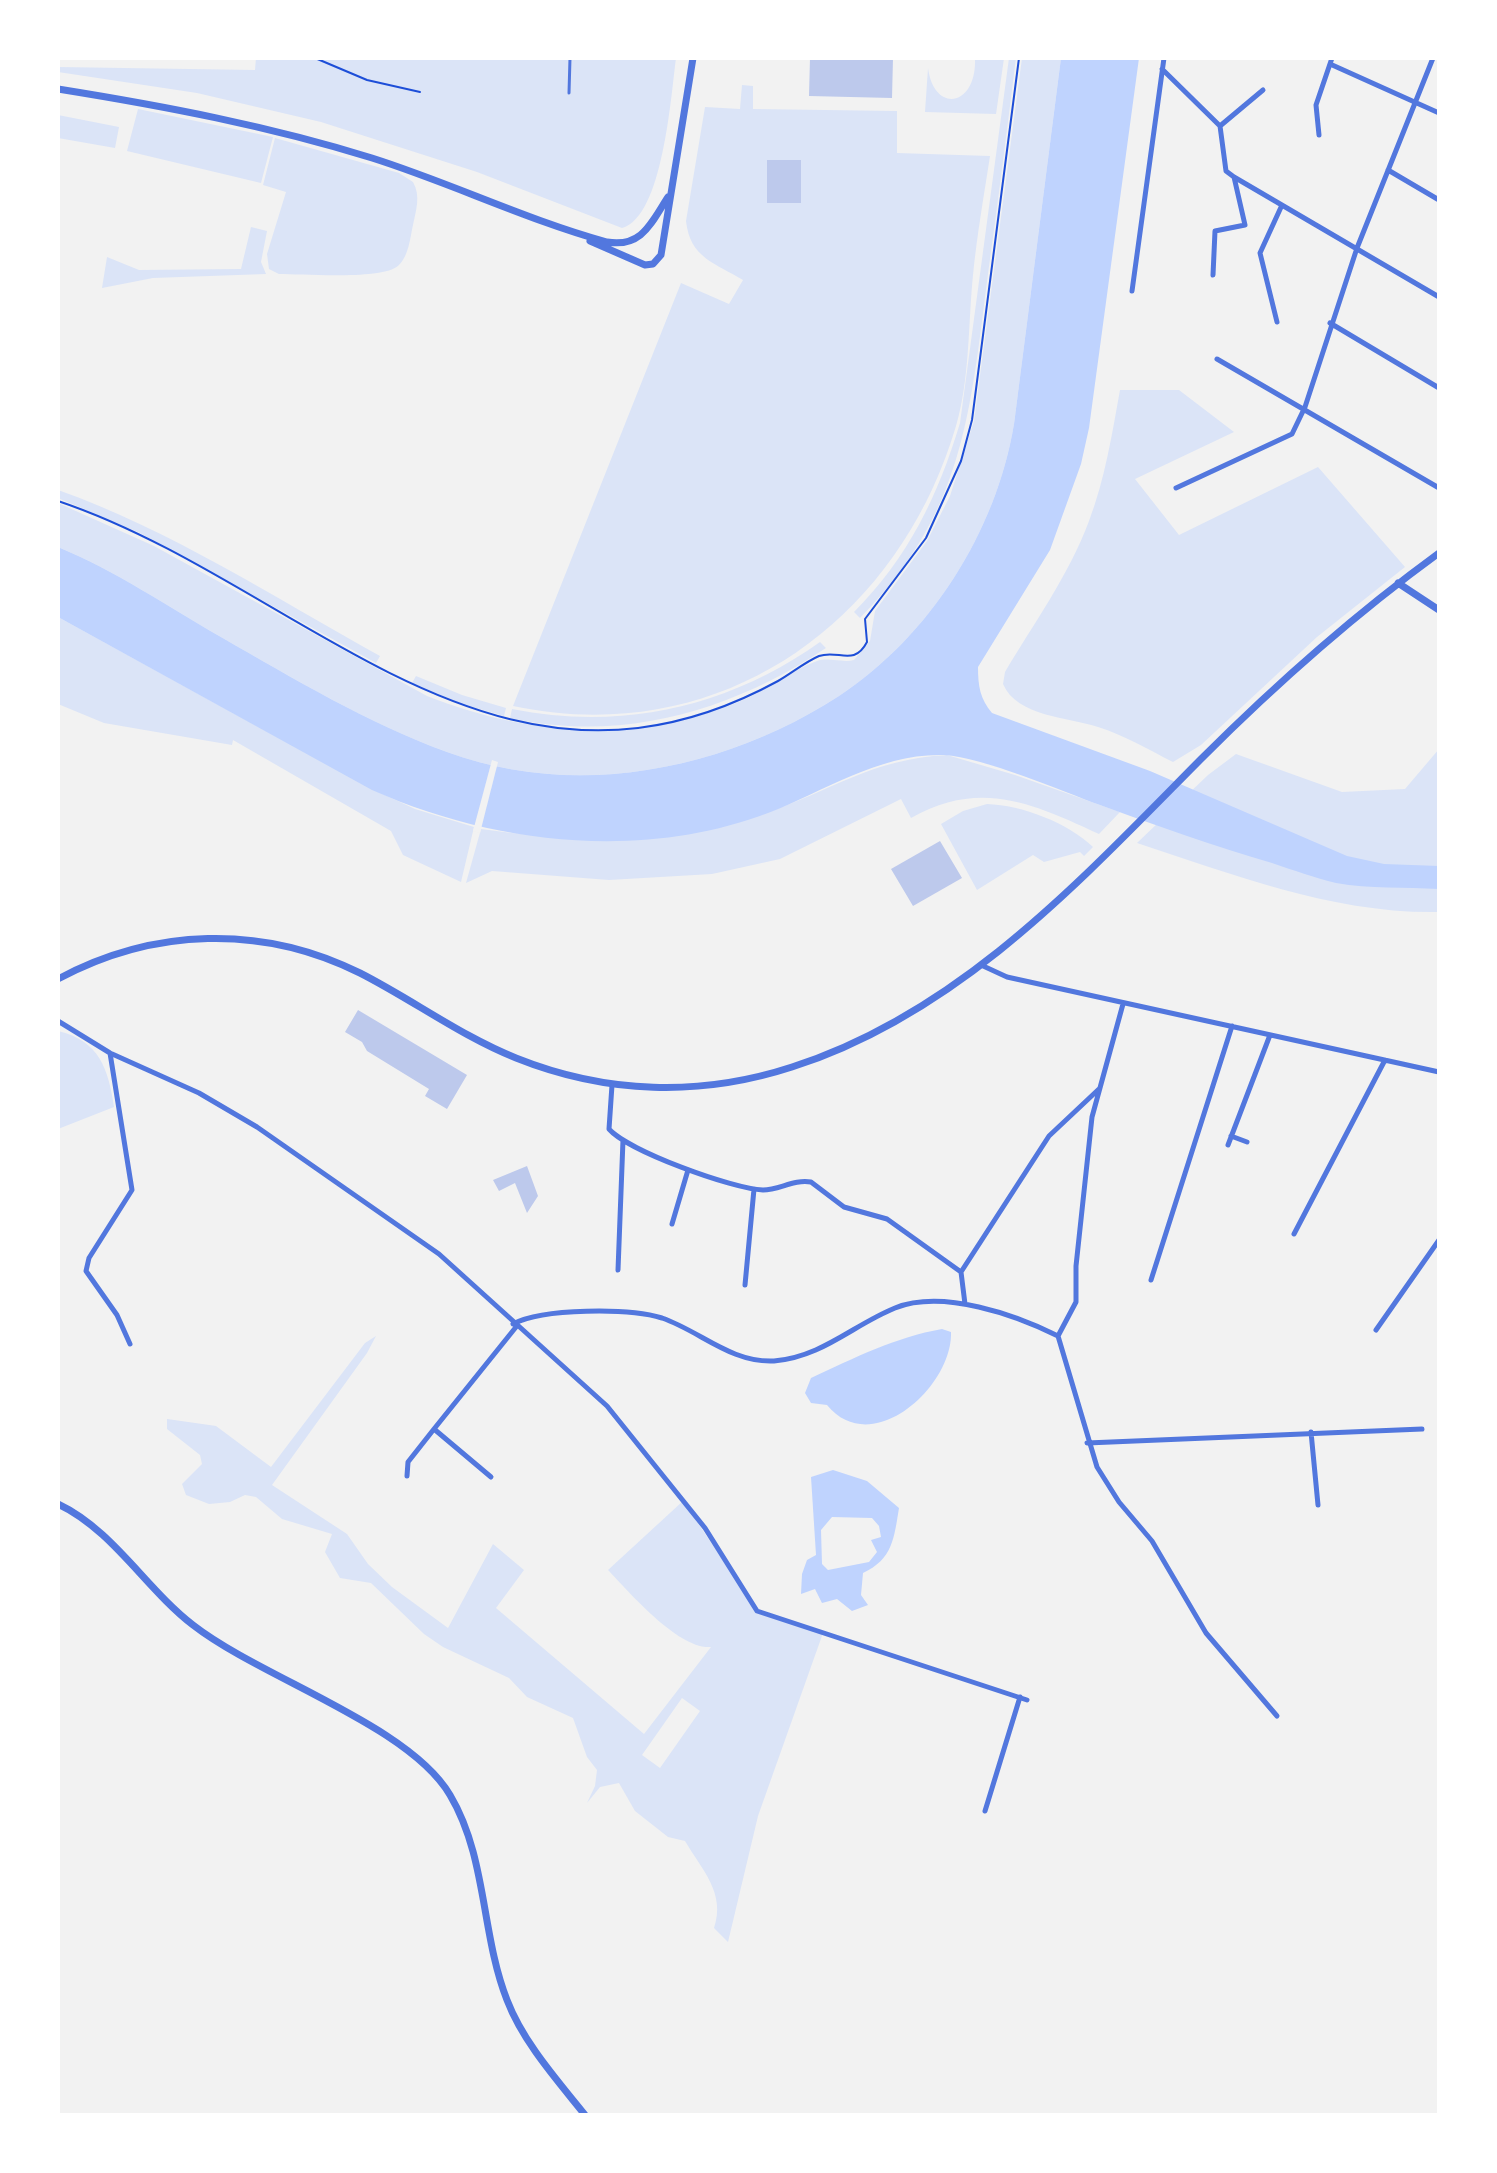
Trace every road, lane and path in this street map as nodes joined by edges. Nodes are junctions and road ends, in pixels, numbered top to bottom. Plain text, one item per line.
1 (315, 58) edge
2 (570, 58) edge
3 (693, 58) edge
4 (1019, 58) edge
5 (1164, 58) edge
6 (1433, 58) edge
7 (1331, 61) edge
8 (1162, 69) junction
9 (58, 89) edge
10 (1263, 90) dead end
11 (420, 92) dead end
12 (569, 93) dead end
13 (1414, 99) junction
14 (1439, 113) edge
15 (1220, 126) junction
16 (1319, 135) dead end
17 (1388, 170) junction
18 (1234, 177) junction
19 (668, 197) junction
20 (1439, 200) edge
21 (1282, 205) junction
22 (582, 235) junction
23 (1357, 248) junction
24 (1213, 275) dead end
25 (1132, 291) dead end
26 (1439, 297) edge
27 (1277, 322) dead end
28 (1330, 323) junction
29 (1217, 359) dead end
30 (1439, 388) edge
31 (1305, 407) junction
32 (1176, 488) dead end
33 (1439, 488) edge
34 (58, 501) edge
35 (1439, 553) edge
36 (1398, 583) junction
37 (1439, 610) edge
38 (981, 965) junction
39 (58, 979) edge
40 (1123, 1004) junction
41 (58, 1021) edge
42 (1232, 1026) junction
43 (1270, 1035) junction
44 (110, 1053) junction
45 (1385, 1060) junction
46 (1439, 1072) edge
47 (612, 1085) junction
48 (1100, 1089) junction
49 (1231, 1136) junction
50 (623, 1140) junction
51 (1247, 1142) dead end
52 (1228, 1145) dead end
53 (688, 1170) junction
54 (754, 1189) junction
55 (672, 1224) dead end
56 (1294, 1234) dead end
57 (1439, 1240) edge
58 (618, 1270) dead end
59 (961, 1272) junction
60 (1151, 1280) dead end
61 (745, 1285) dead end
62 (965, 1304) junction
63 (515, 1325) junction
64 (1376, 1330) dead end
65 (1058, 1336) junction
66 (130, 1344) dead end
67 (434, 1429) junction
68 (1422, 1429) dead end
69 (1311, 1432) junction
70 (1087, 1443) junction
71 (407, 1476) dead end
72 (491, 1477) dead end
73 (58, 1504) edge
74 (1318, 1505) dead end
75 (1277, 1716) dead end
76 (985, 1811) dead end
77 (585, 2115) edge

1 - 11 path
2 - 12 lane
3 - 19 street
4 - 34 path
5 - 8 street
6 - 13 street
7 - 13 street
7 - 16 street
8 - 15 street
8 - 25 street
9 - 22 street
10 - 15 street
13 - 14 street
13 - 17 street
15 - 18 street
17 - 20 street
17 - 23 street
18 - 21 street
18 - 24 street
19 - 22 street
19 - 22 street
21 - 23 street
21 - 27 street
23 - 26 street
23 - 28 street
28 - 30 street
28 - 31 street
29 - 31 street
31 - 32 street
31 - 33 street
35 - 36 street
36 - 37 street
36 - 38 street
38 - 40 street
38 - 47 street
39 - 47 street
40 - 42 street
40 - 48 street
41 - 44 street
42 - 43 street
42 - 60 street
43 - 45 street
43 - 49 street
44 - 63 street
44 - 66 street
45 - 46 street
45 - 56 street
47 - 50 street
48 - 59 street
48 - 65 street
49 - 51 street
49 - 52 street
50 - 53 street
50 - 58 street
53 - 54 street
53 - 55 street
54 - 59 street
54 - 61 street
57 - 64 street
59 - 62 street
62 - 63 street
62 - 65 street
63 - 67 street
63 - 76 street
65 - 70 street
67 - 71 street
67 - 72 street
68 - 69 street
69 - 70 street
69 - 74 street
70 - 75 street
73 - 77 street

